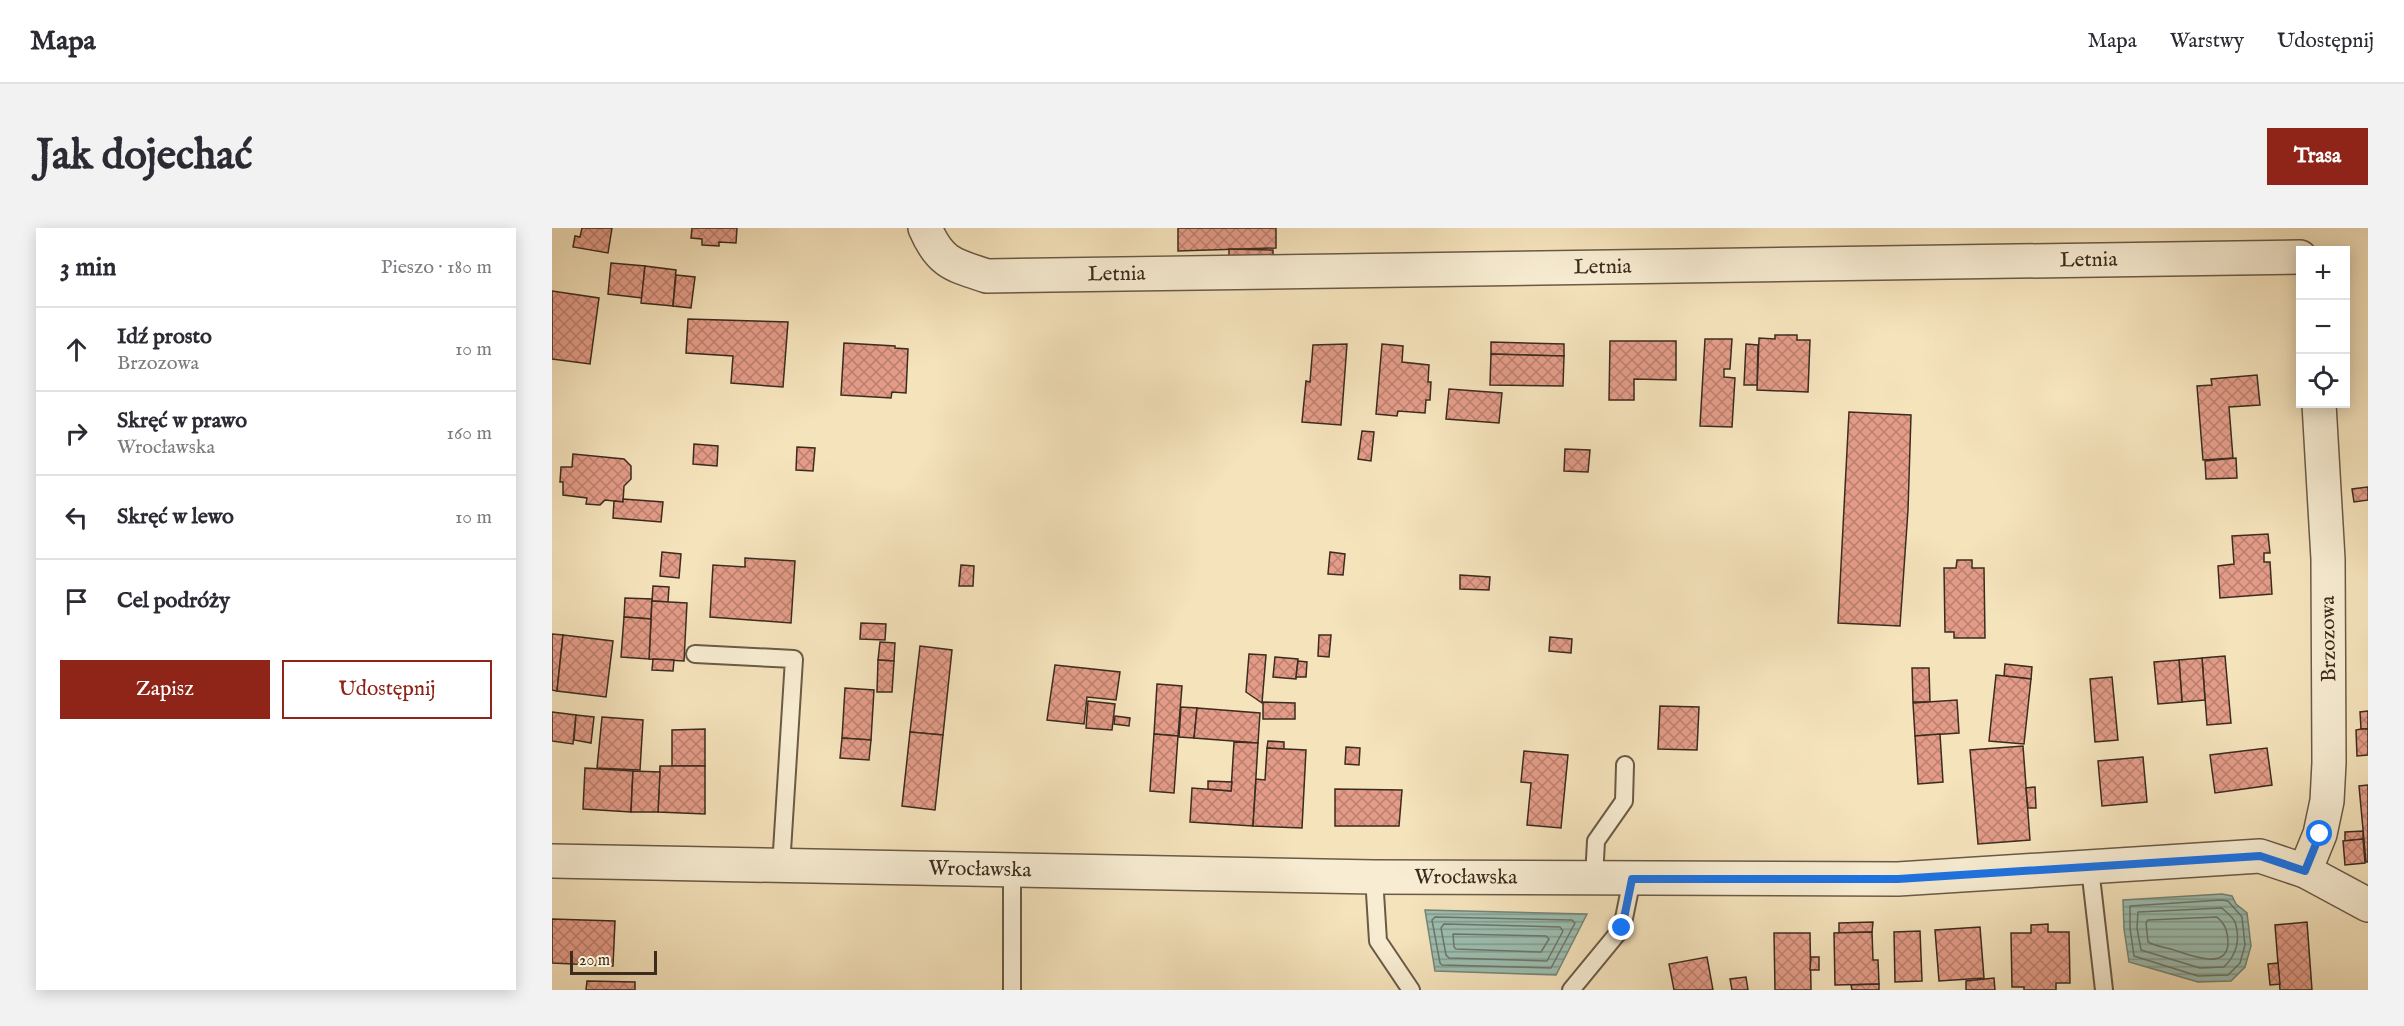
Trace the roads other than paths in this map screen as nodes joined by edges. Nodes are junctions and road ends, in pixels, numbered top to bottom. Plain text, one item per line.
1 (926, 228) edge
2 (2302, 228) edge
3 (2304, 246) edge
4 (2296, 257) edge
5 (2319, 408) edge
6 (695, 654) dead end
7 (1625, 765) dead end
8 (552, 861) edge
9 (781, 867) junction
10 (2090, 868) junction
11 (1012, 871) junction
12 (2305, 871) junction
13 (1374, 877) junction
14 (1594, 878) junction
15 (1632, 879) junction
16 (2368, 905) edge
17 (1012, 990) edge
18 (1411, 990) edge
19 (1571, 990) edge
20 (2104, 990) edge

1 - 4 street, Letnia
2 - 3 street
5 - 12 street, Brzozowa
6 - 9 lane
7 - 14 lane
8 - 9 street, Wrocławska
9 - 11 street, Wrocławska
10 - 12 street, Wrocławska
10 - 15 street, Wrocławska
10 - 20 lane
11 - 13 street, Wrocławska
11 - 17 lane
12 - 16 street, Wrocławska
13 - 14 street, Wrocławska
13 - 18 lane
14 - 15 street, Wrocławska
15 - 19 lane

